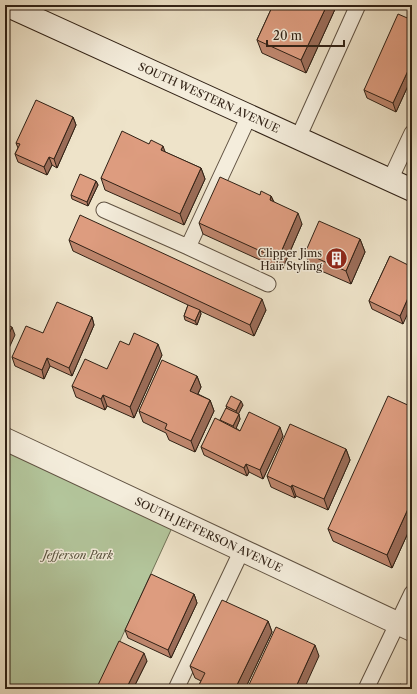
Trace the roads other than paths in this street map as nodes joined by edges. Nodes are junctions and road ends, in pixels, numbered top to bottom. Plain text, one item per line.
1 (6, 5) edge
2 (358, 5) edge
3 (249, 116) junction
4 (412, 134) edge
5 (298, 138) junction
6 (390, 180) junction
7 (412, 190) edge
8 (104, 210) dead end
9 (188, 247) junction
10 (268, 284) dead end
11 (5, 439) edge
12 (242, 550) junction
13 (412, 593) edge
14 (405, 627) edge
15 (176, 689) edge
16 (366, 689) edge

1 - 3 street, SOUTH WESTERN AVENUE
2 - 5 lane
3 - 5 street, SOUTH WESTERN AVENUE
3 - 9 lane
4 - 6 lane
5 - 6 street, SOUTH WESTERN AVENUE
6 - 7 street, SOUTH WESTERN AVENUE
8 - 9 lane
9 - 10 lane
11 - 12 street, SOUTH JEFFERSON AVENUE
12 - 14 street, SOUTH JEFFERSON AVENUE
12 - 15 lane
13 - 14 lane
14 - 16 lane

